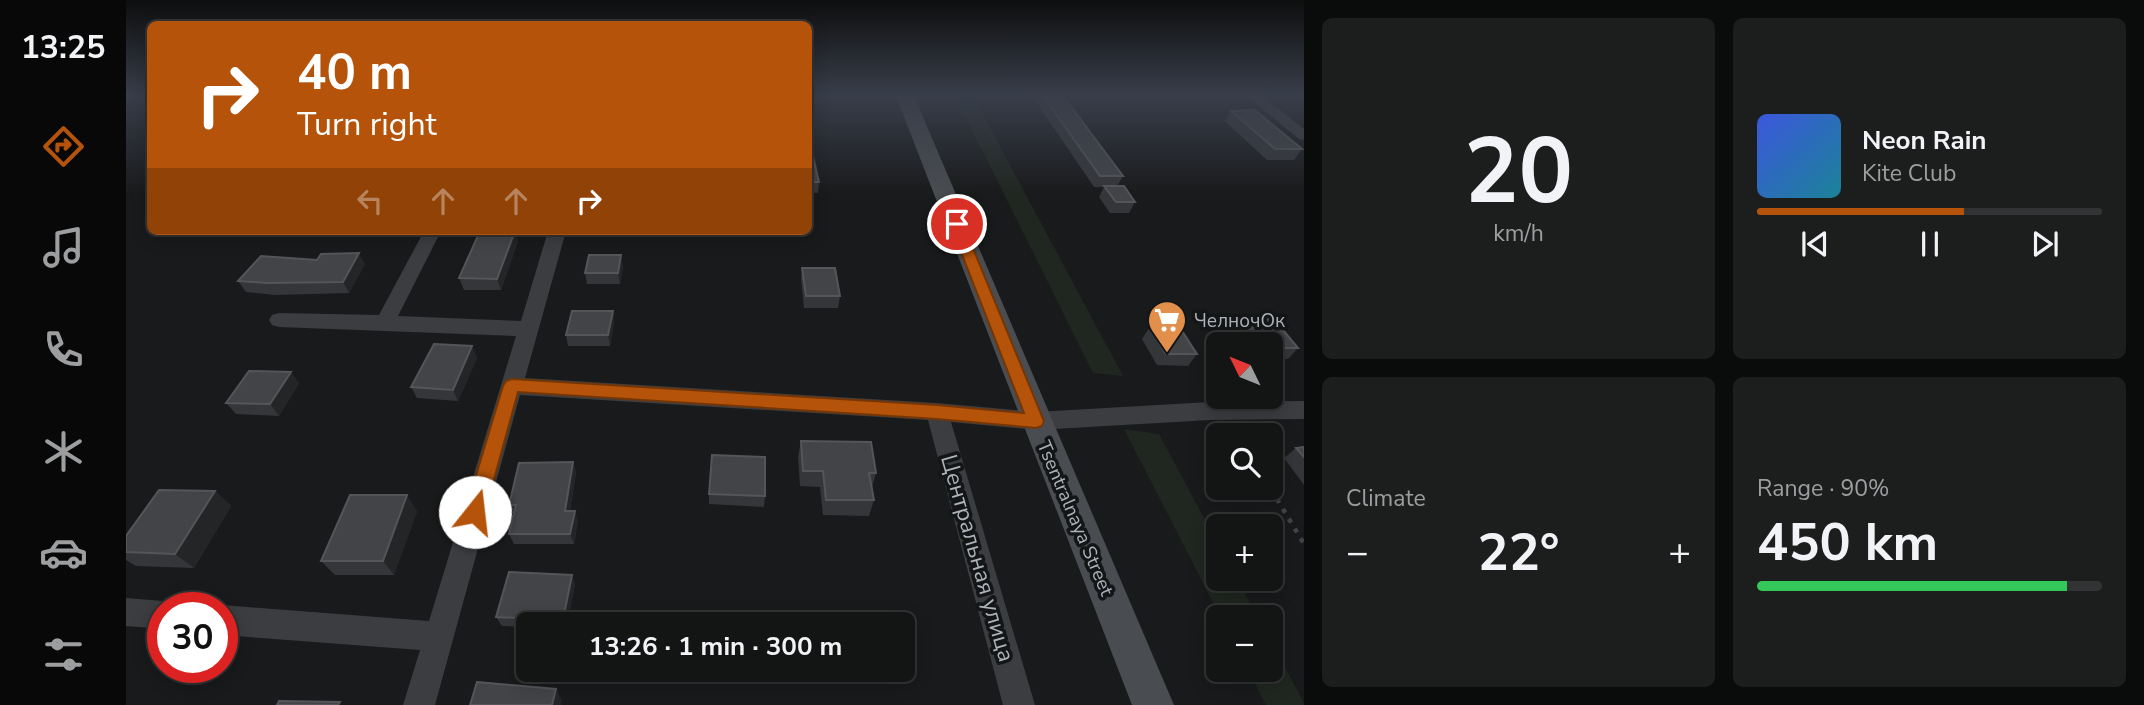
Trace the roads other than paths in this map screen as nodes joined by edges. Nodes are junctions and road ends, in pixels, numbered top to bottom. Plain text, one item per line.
1 (918, 129) edge
2 (430, 235) dead end
3 (556, 235) edge
4 (279, 320) dead end
5 (385, 322) junction
6 (529, 330) junction
7 (512, 386) junction
8 (1304, 410) edge
9 (937, 412) junction
10 (1036, 421) junction
11 (126, 611) edge
12 (147, 613) edge
13 (238, 621) edge
14 (438, 638) junction
15 (419, 705) edge
16 (1019, 705) edge
17 (1153, 705) edge

1 - 10 main road, Tsentralnaya Street
2 - 5 street
3 - 6 street
4 - 5 street
5 - 6 street
6 - 7 street
7 - 9 street
7 - 14 street
8 - 10 street
9 - 10 street
9 - 16 street, Центральная улица
10 - 17 main road, Tsentralnaya Street
11 - 12 street
13 - 14 street
14 - 15 street

